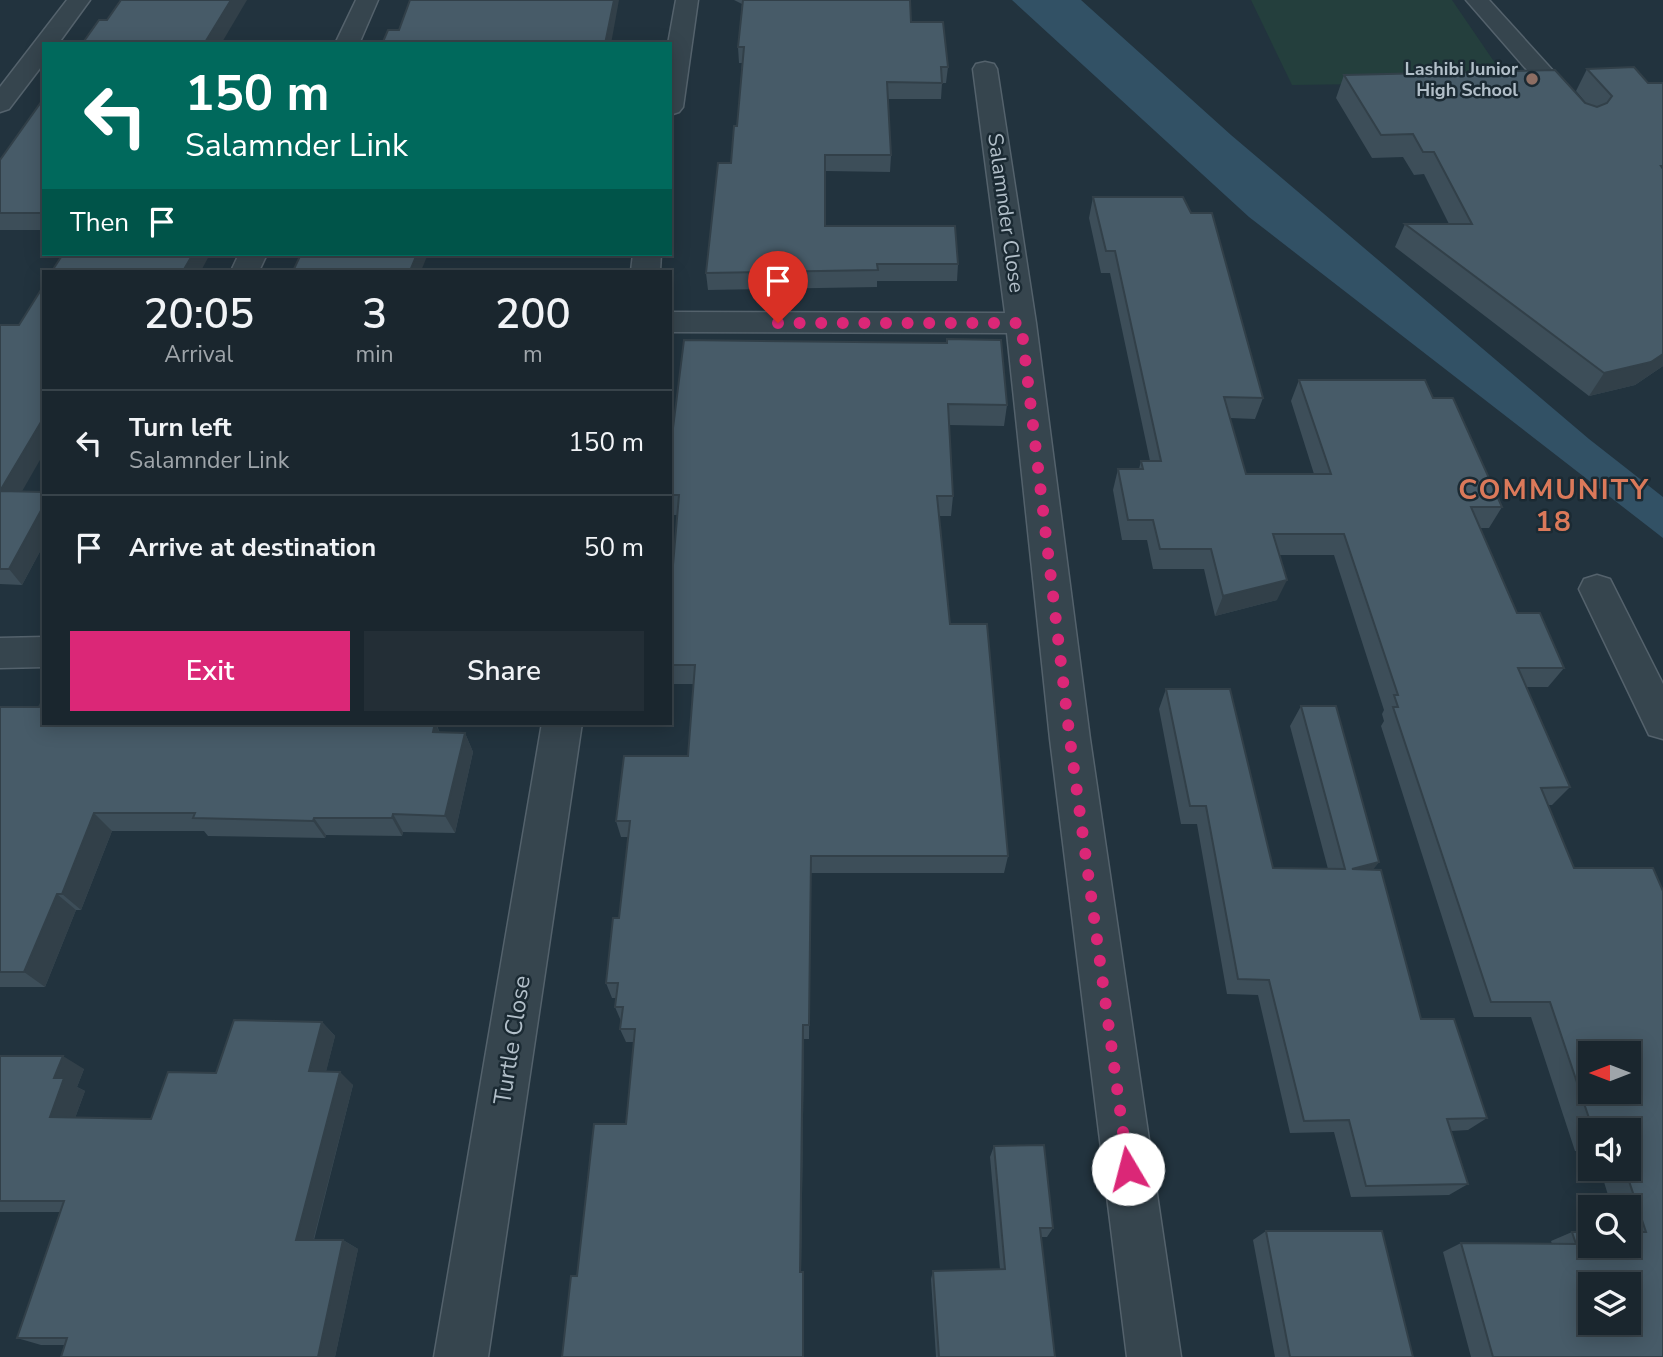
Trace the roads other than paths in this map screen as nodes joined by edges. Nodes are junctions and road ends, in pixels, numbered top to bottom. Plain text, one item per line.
1 (79, 0) edge
2 (367, 0) edge
3 (687, 0) edge
4 (1477, 0) edge
5 (47, 42) edge
6 (348, 42) edge
7 (42, 49) edge
8 (985, 69) dead end
9 (672, 94) edge
10 (0, 104) edge
11 (1584, 119) edge
12 (672, 322) edge
13 (1021, 323) junction
14 (1597, 589) dead end
15 (42, 652) edge
16 (0, 653) edge
17 (1663, 723) edge
18 (562, 725) edge
19 (461, 1357) edge
20 (1154, 1357) edge

1 - 5 street
2 - 6 street
3 - 9 street
4 - 11 street
7 - 10 street
8 - 13 street, Salamnder Close
12 - 13 street
13 - 20 street, Salamnder Close
14 - 17 street
15 - 16 street
18 - 19 street, Turtle Close

